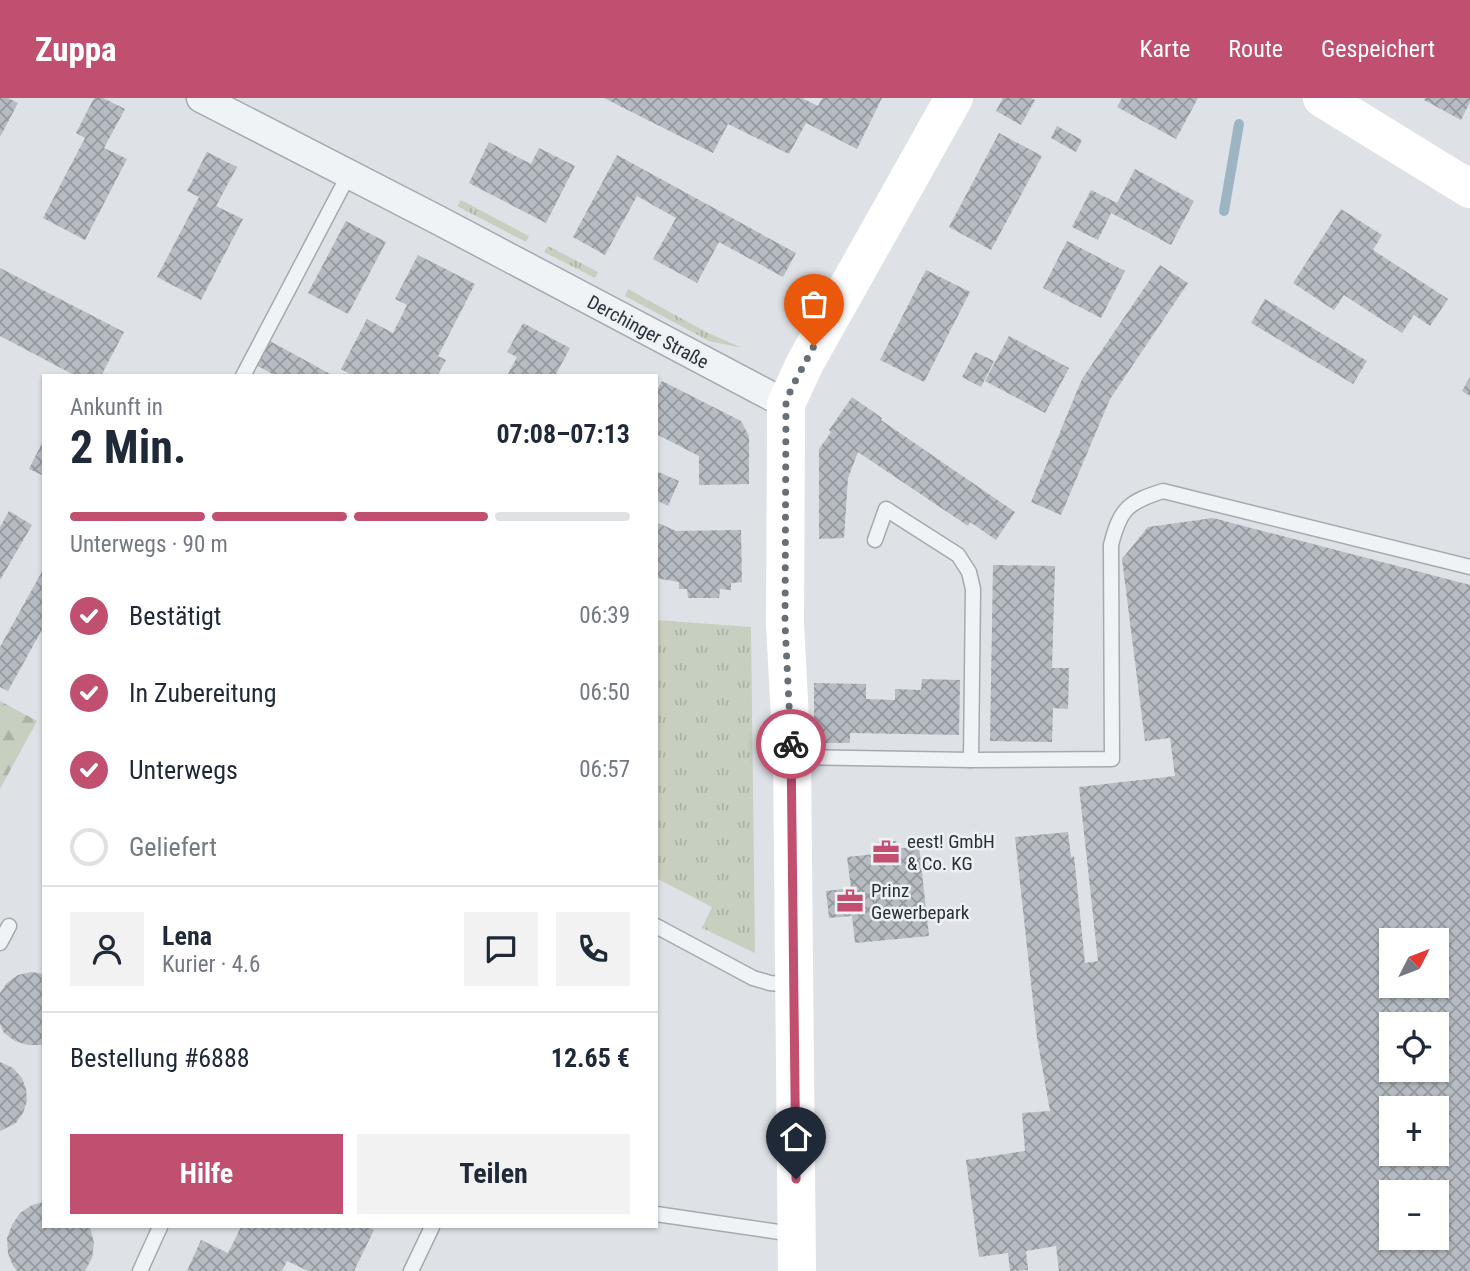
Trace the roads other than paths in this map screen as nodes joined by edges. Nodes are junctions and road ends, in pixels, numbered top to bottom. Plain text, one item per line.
1 (201, 98) edge
2 (954, 98) edge
3 (1322, 98) edge
4 (349, 174) junction
5 (1470, 189) edge
6 (244, 374) edge
7 (786, 404) junction
8 (875, 540) dead end
9 (1470, 567) edge
10 (792, 757) junction
11 (971, 760) junction
12 (9, 926) dead end
13 (658, 927) edge
14 (0, 943) edge
15 (794, 986) junction
16 (658, 1215) edge
17 (160, 1228) edge
18 (432, 1228) edge
19 (797, 1253) edge
20 (140, 1271) edge
21 (411, 1271) edge

1 - 4 street, Derchinger Straße
2 - 7 street
3 - 5 street
4 - 6 lane
4 - 7 street, Derchinger Straße
7 - 10 street
8 - 11 lane
9 - 11 lane
10 - 11 lane
10 - 15 street
12 - 14 lane
13 - 15 lane
15 - 19 street
16 - 19 lane
17 - 20 lane
18 - 21 lane

